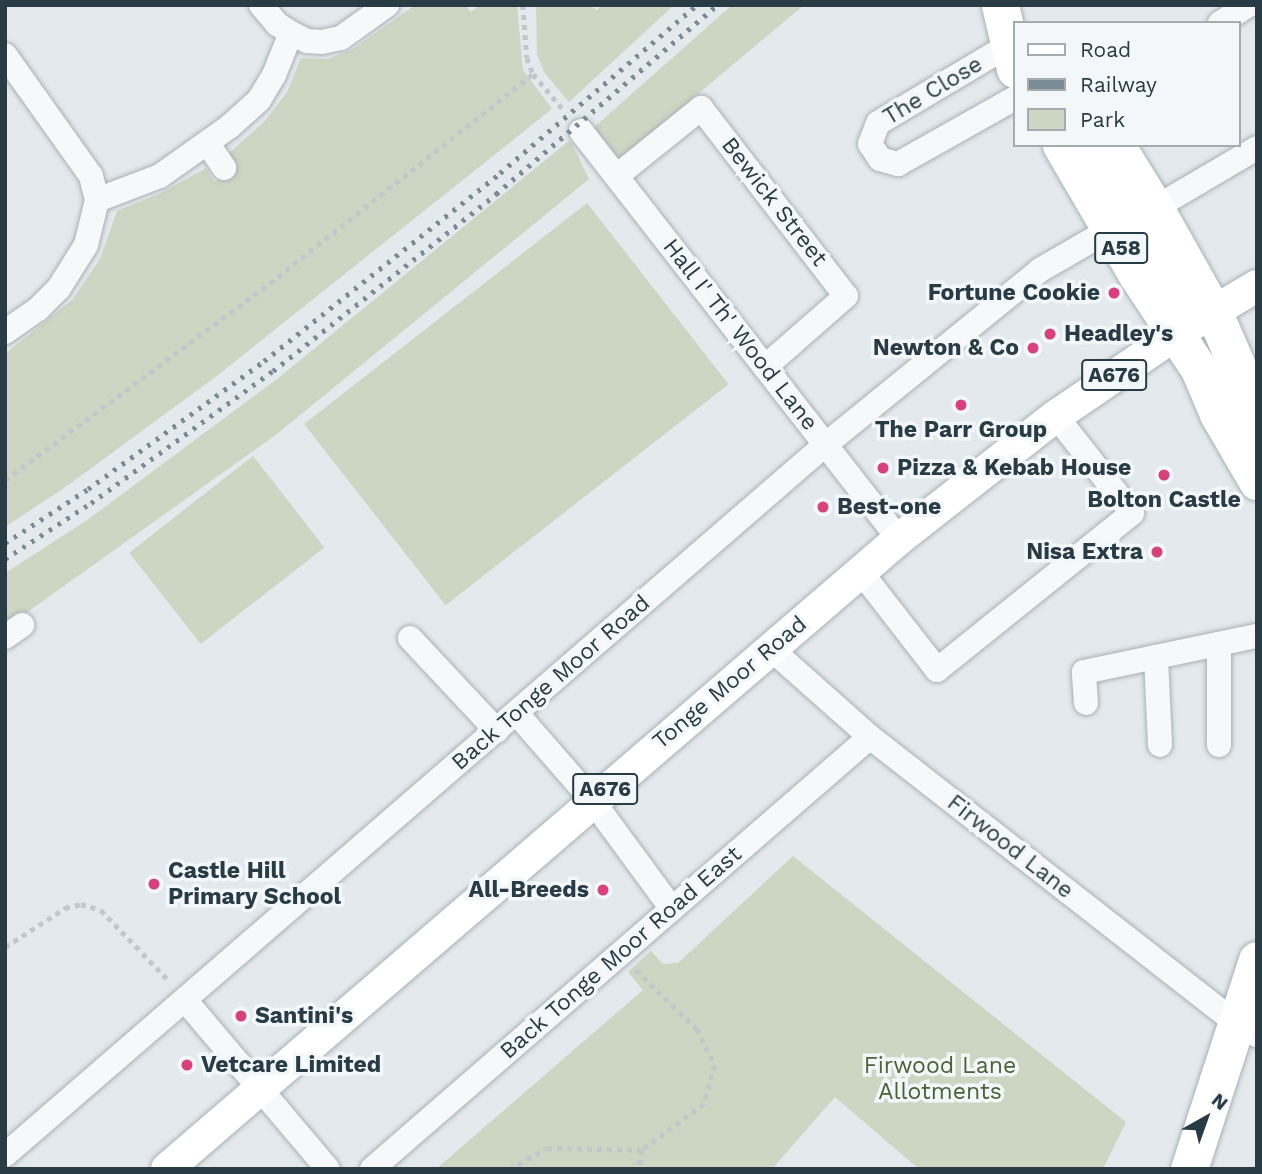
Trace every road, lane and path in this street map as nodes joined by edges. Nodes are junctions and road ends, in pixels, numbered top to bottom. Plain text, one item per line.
1 (261, 5) edge
2 (387, 5) edge
3 (523, 5) edge
4 (1249, 5) edge
5 (1000, 6) edge
6 (1223, 21) edge
7 (291, 33) junction
8 (1014, 41) edge
9 (1014, 47) edge
10 (5, 55) edge
11 (533, 74) junction
12 (1014, 99) edge
13 (562, 108) dead end
14 (581, 131) dead end
15 (208, 144) junction
16 (1061, 147) edge
17 (1088, 147) edge
18 (1117, 147) edge
19 (1257, 148) edge
20 (224, 168) dead end
21 (618, 175) junction
22 (97, 201) junction
23 (1156, 208) junction
24 (1111, 229) junction
25 (1257, 286) edge
26 (1214, 313) junction
27 (5, 332) edge
28 (1176, 334) junction
29 (765, 367) junction
30 (1056, 416) junction
31 (1255, 420) edge
32 (825, 445) junction
33 (5, 480) edge
34 (1257, 481) edge
35 (899, 539) junction
36 (861, 572) junction
37 (1257, 636) edge
38 (410, 638) dead end
39 (1219, 644) junction
40 (771, 649) junction
41 (1156, 657) junction
42 (1086, 703) dead end
43 (517, 714) junction
44 (497, 731) junction
45 (870, 737) junction
46 (1160, 745) dead end
47 (1219, 745) dead end
48 (592, 800) junction
49 (672, 909) junction
50 (5, 947) edge
51 (620, 956) junction
52 (1257, 960) edge
53 (186, 1000) junction
54 (1247, 1029) edge
55 (261, 1087) junction
56 (642, 1150) junction
57 (5, 1156) edge
58 (1198, 1165) edge
59 (167, 1169) edge
60 (328, 1169) edge
61 (372, 1169) edge
62 (509, 1169) edge
63 (639, 1169) edge

1 - 7 street
2 - 7 street
3 - 11 path
4 - 6 street
5 - 8 highway
7 - 15 street
9 - 12 street, The Close
10 - 22 street
11 - 13 path
11 - 33 path
14 - 21 street, Hall I' Th' Wood Lane
15 - 20 street
15 - 22 street
16 - 24 highway, A58
17 - 28 main road
18 - 23 highway, A58
19 - 23 street
21 - 29 street, Hall I' Th' Wood Lane
21 - 29 street, Bewick Street
22 - 27 street
23 - 26 highway, A58
24 - 28 highway, A58
24 - 32 street, Back Tonge Moor Road
25 - 26 main road, Tonge Moor Road / A676
26 - 28 main road, Tonge Moor Road / A676
26 - 31 highway, A58
28 - 30 main road, Tonge Moor Road / A676
28 - 34 highway, A58
29 - 32 street, Hall I' Th' Wood Lane
30 - 35 main road, Tonge Moor Road / A676
30 - 36 street
32 - 35 street, Hall I' Th' Wood Lane
32 - 43 street, Back Tonge Moor Road
35 - 36 main road, Tonge Moor Road / A676
36 - 40 main road, Tonge Moor Road / A676
37 - 39 street
38 - 44 street
39 - 41 street
39 - 47 street
40 - 45 street, Firwood Lane
40 - 48 main road, Tonge Moor Road / A676
41 - 42 street
41 - 46 street
43 - 44 street, Back Tonge Moor Road
43 - 48 street
44 - 53 street, Back Tonge Moor Road
45 - 49 street, Back Tonge Moor Road East
45 - 54 street, Firwood Lane
48 - 49 street
48 - 55 main road, Tonge Moor Road / A676
49 - 51 street, Back Tonge Moor Road East
50 - 53 path
51 - 56 path
51 - 61 street, Back Tonge Moor Road East
52 - 54 highway
53 - 55 street
53 - 57 street, Back Tonge Moor Road
54 - 58 highway
55 - 59 main road, Tonge Moor Road / A676
55 - 60 street
56 - 62 path
56 - 63 path

